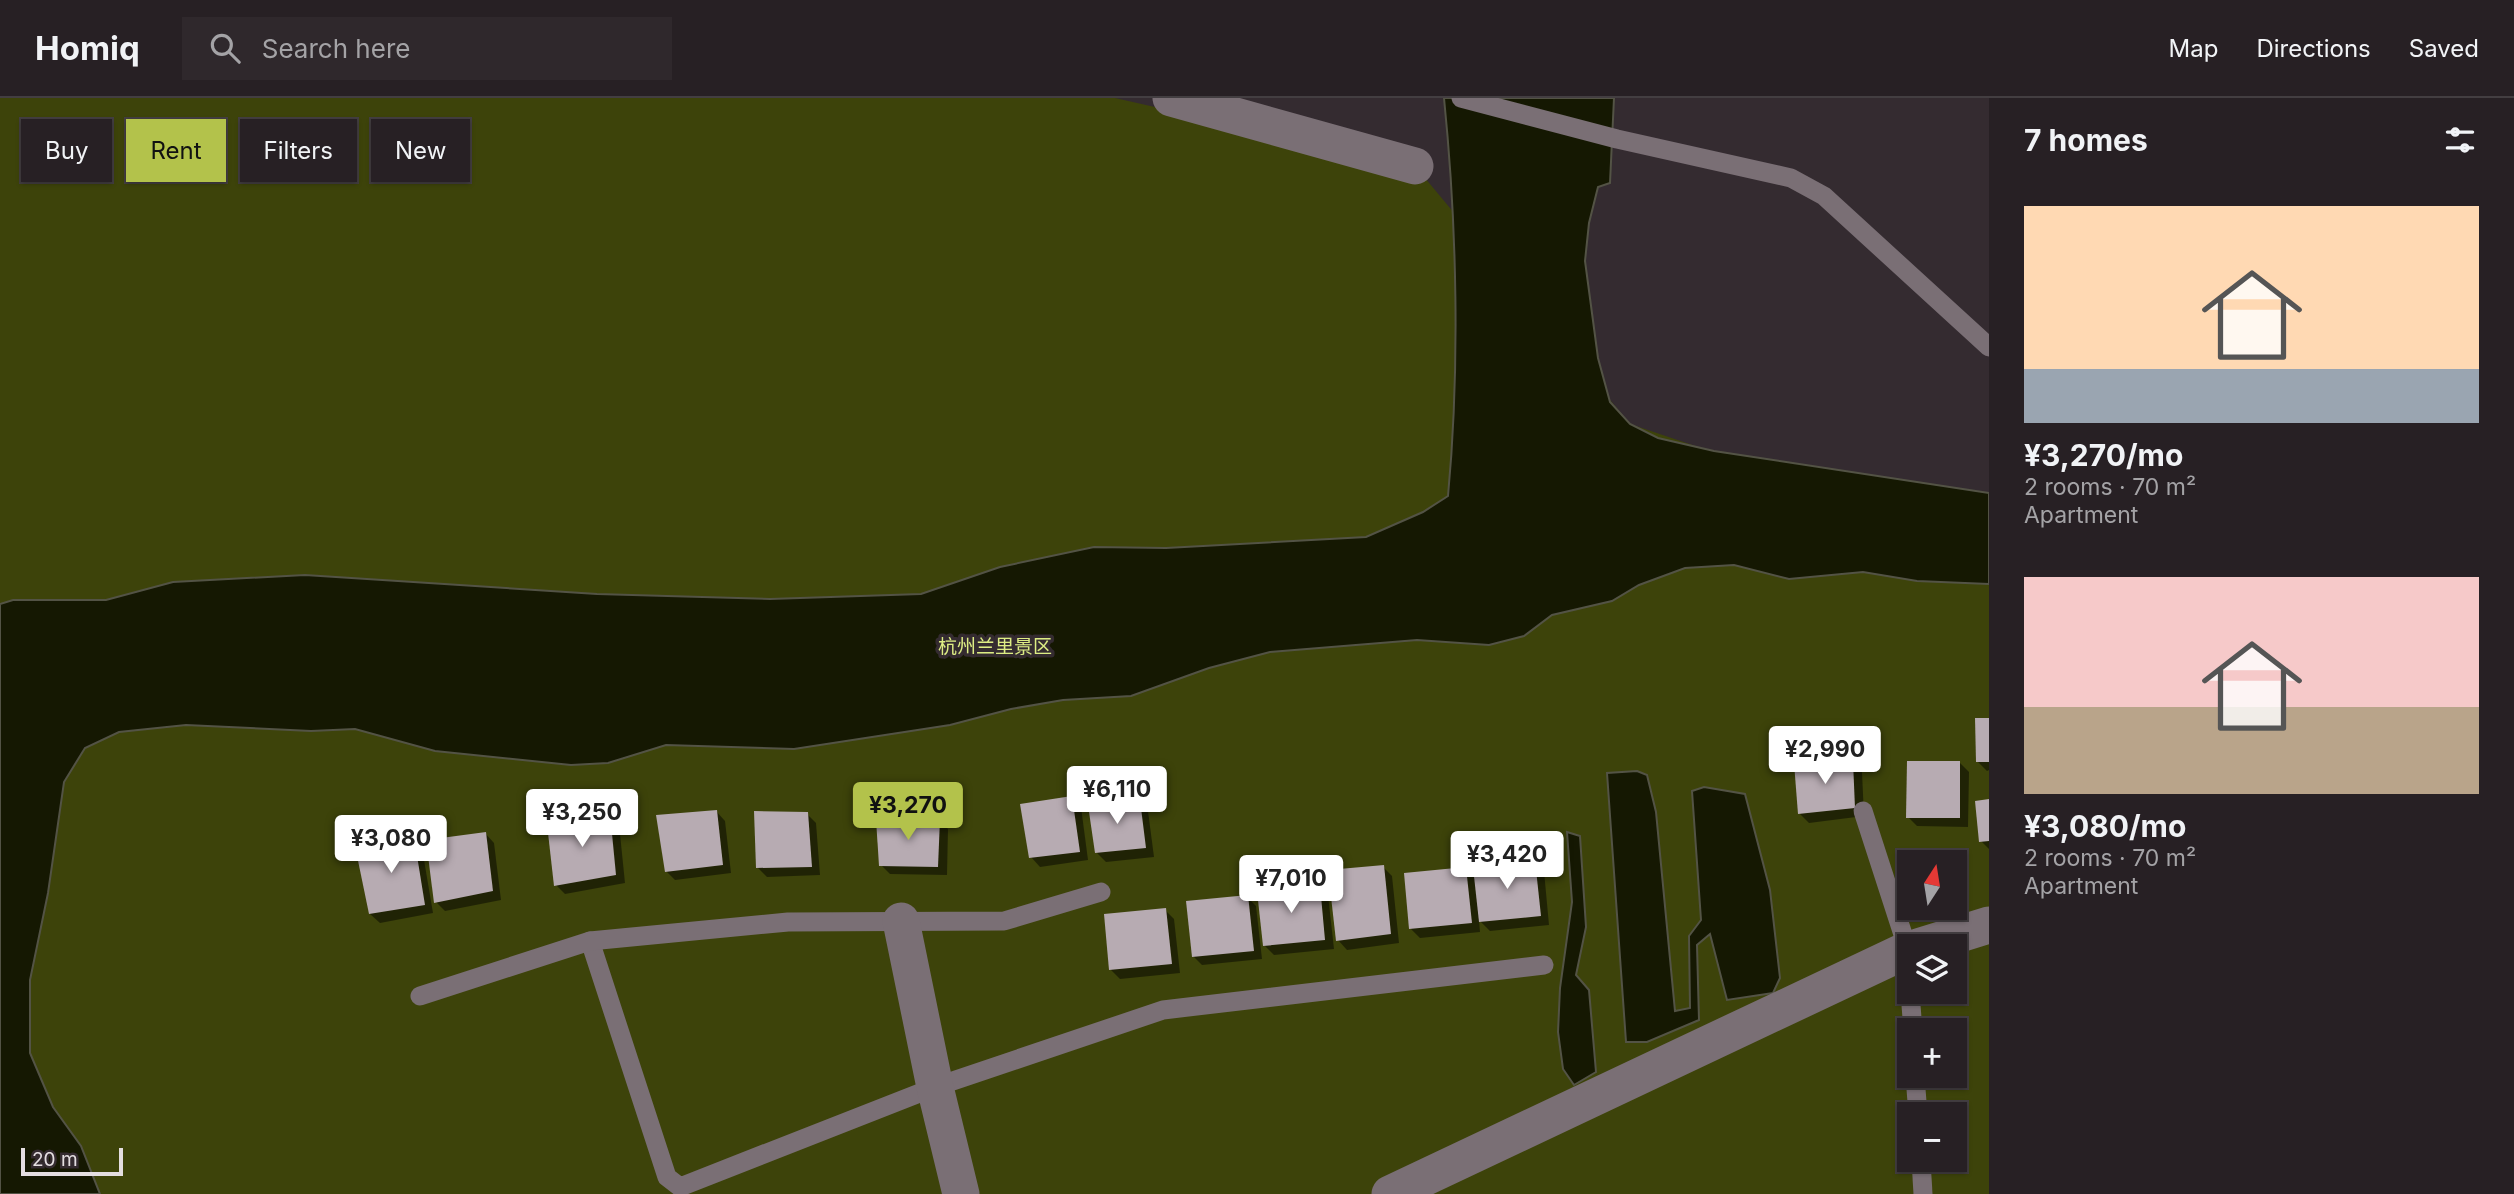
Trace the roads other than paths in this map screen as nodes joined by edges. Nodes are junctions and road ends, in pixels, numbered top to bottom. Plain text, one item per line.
1 (1171, 98) edge
2 (1461, 98) edge
3 (1415, 166) dead end
4 (1989, 347) edge
5 (1863, 811) dead end
6 (1101, 892) dead end
7 (901, 921) junction
8 (1989, 925) edge
9 (1904, 934) edge
10 (1966, 934) edge
11 (590, 941) junction
12 (1897, 961) edge
13 (1544, 965) dead end
14 (420, 996) dead end
15 (935, 1087) junction
16 (1922, 1172) edge
17 (961, 1194) edge
18 (1390, 1194) edge
19 (1923, 1194) edge

1 - 3 street
2 - 4 lane
5 - 9 lane
6 - 7 lane
7 - 11 lane
7 - 15 street
8 - 10 street
11 - 14 lane
11 - 15 lane
12 - 18 street
13 - 15 lane
15 - 17 street
16 - 19 lane

